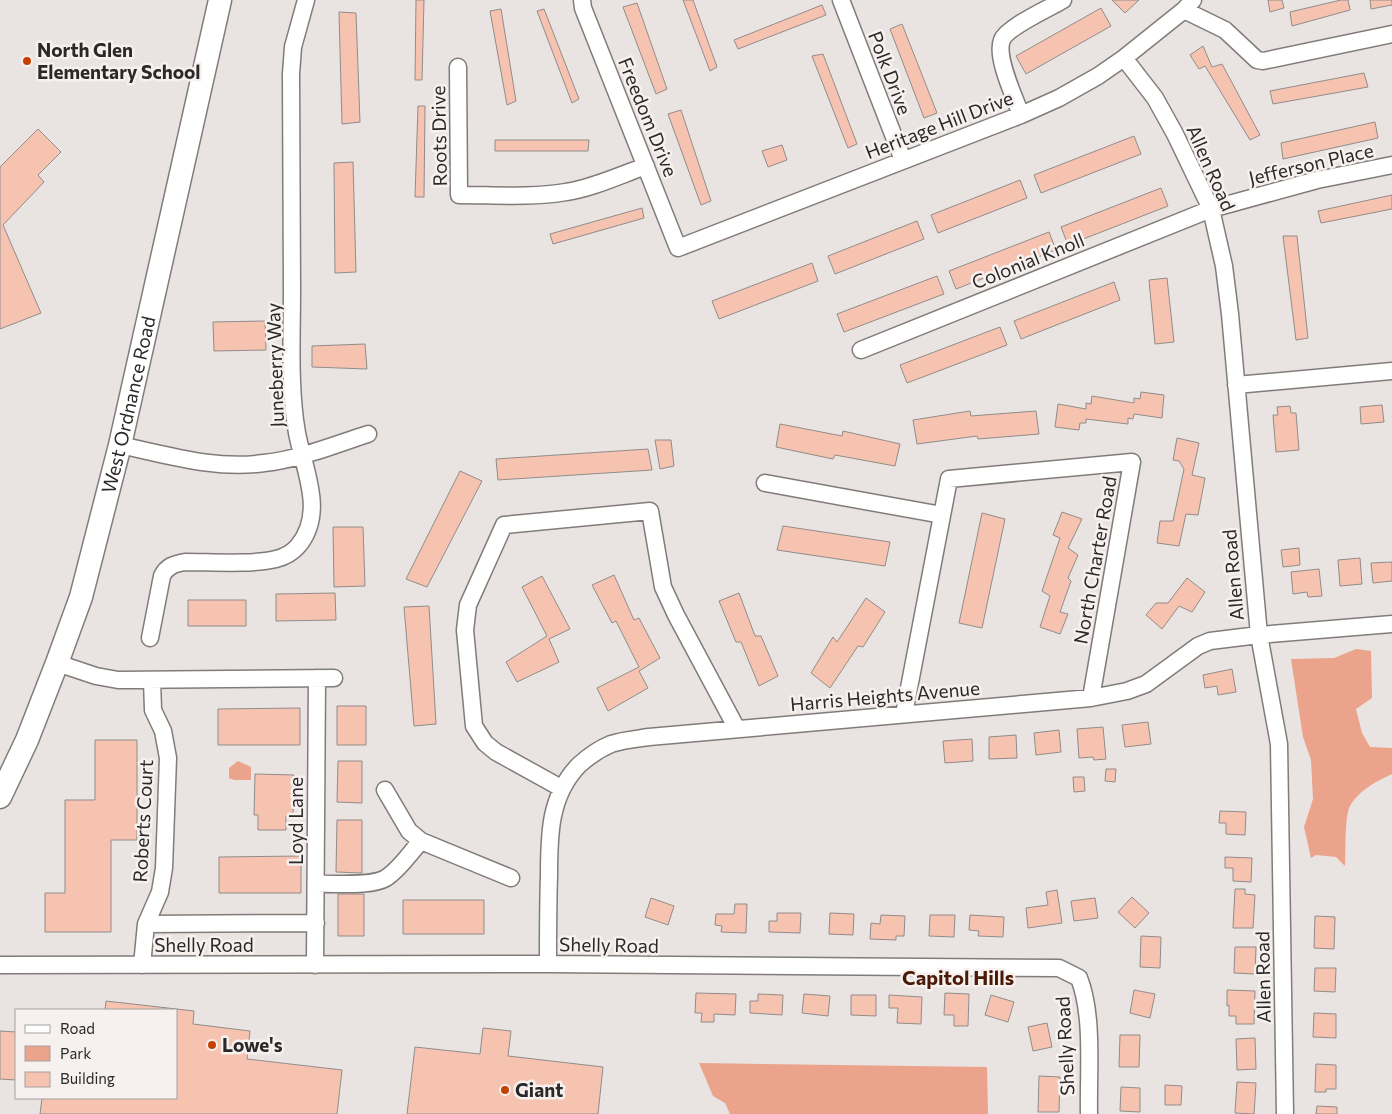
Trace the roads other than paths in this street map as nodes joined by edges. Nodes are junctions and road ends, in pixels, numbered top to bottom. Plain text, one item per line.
1 (220, 0) edge
2 (306, 0) edge
3 (582, 0) edge
4 (841, 0) edge
5 (1063, 0) edge
6 (1188, 5) edge
7 (1392, 34) edge
8 (1124, 58) junction
9 (458, 67) dead end
10 (1021, 115) junction
11 (903, 160) junction
12 (1392, 165) edge
13 (646, 166) junction
14 (1210, 209) junction
15 (678, 248) joint
16 (861, 350) dead end
17 (1392, 371) edge
18 (1236, 385) junction
19 (368, 434) dead end
20 (120, 445) junction
21 (302, 456) junction
22 (765, 483) dead end
23 (942, 515) junction
24 (1392, 624) edge
25 (1259, 635) junction
26 (150, 638) dead end
27 (57, 663) junction
28 (318, 678) junction
29 (334, 678) dead end
30 (152, 680) junction
31 (1091, 698) junction
32 (904, 714) junction
33 (737, 729) junction
34 (561, 788) junction
35 (385, 790) dead end
36 (0, 797) edge
37 (421, 840) junction
38 (511, 878) dead end
39 (316, 884) junction
40 (316, 923) junction
41 (146, 924) junction
42 (548, 964) junction
43 (0, 965) edge
44 (142, 965) junction
45 (315, 965) junction
46 (1089, 1114) edge
47 (1284, 1114) edge

1 - 20 main road, West Ordnance Road
2 - 21 street, Juneberry Way
3 - 13 street, Freedom Drive
4 - 11 street, Polk Drive
5 - 10 street
6 - 7 street
6 - 8 street, Heritage Hill Drive
8 - 10 street, Heritage Hill Drive
8 - 14 street, Allen Road
9 - 13 street, Roots Drive
10 - 11 street, Heritage Hill Drive
11 - 15 street, Heritage Hill Drive
12 - 14 street, Jefferson Place
13 - 15 street, Freedom Drive
14 - 16 street, Colonial Knoll
14 - 18 street, Allen Road
17 - 18 street
18 - 25 street, Allen Road
19 - 21 street
20 - 21 street
20 - 27 main road, West Ordnance Road
21 - 26 street, Juneberry Way
22 - 23 street
23 - 31 street, North Charter Road
23 - 32 street
24 - 25 street, Harris Heights Avenue
25 - 31 street, Harris Heights Avenue
25 - 47 street, Allen Road
27 - 30 street
27 - 36 main road, West Ordnance Road
28 - 29 street
28 - 30 street
28 - 39 street, Loyd Lane
30 - 41 street, Roberts Court
31 - 32 street, Harris Heights Avenue
32 - 33 street, Harris Heights Avenue
33 - 34 street, Harris Heights Avenue
33 - 34 street
34 - 42 street, Harris Heights Avenue
35 - 37 street
37 - 38 street
37 - 39 street
39 - 40 street, Loyd Lane
40 - 41 street
40 - 45 street, Loyd Lane
41 - 44 street, Roberts Court
42 - 45 street, Shelly Road
42 - 46 street, Shelly Road
43 - 44 street, Shelly Road
44 - 45 street, Shelly Road

